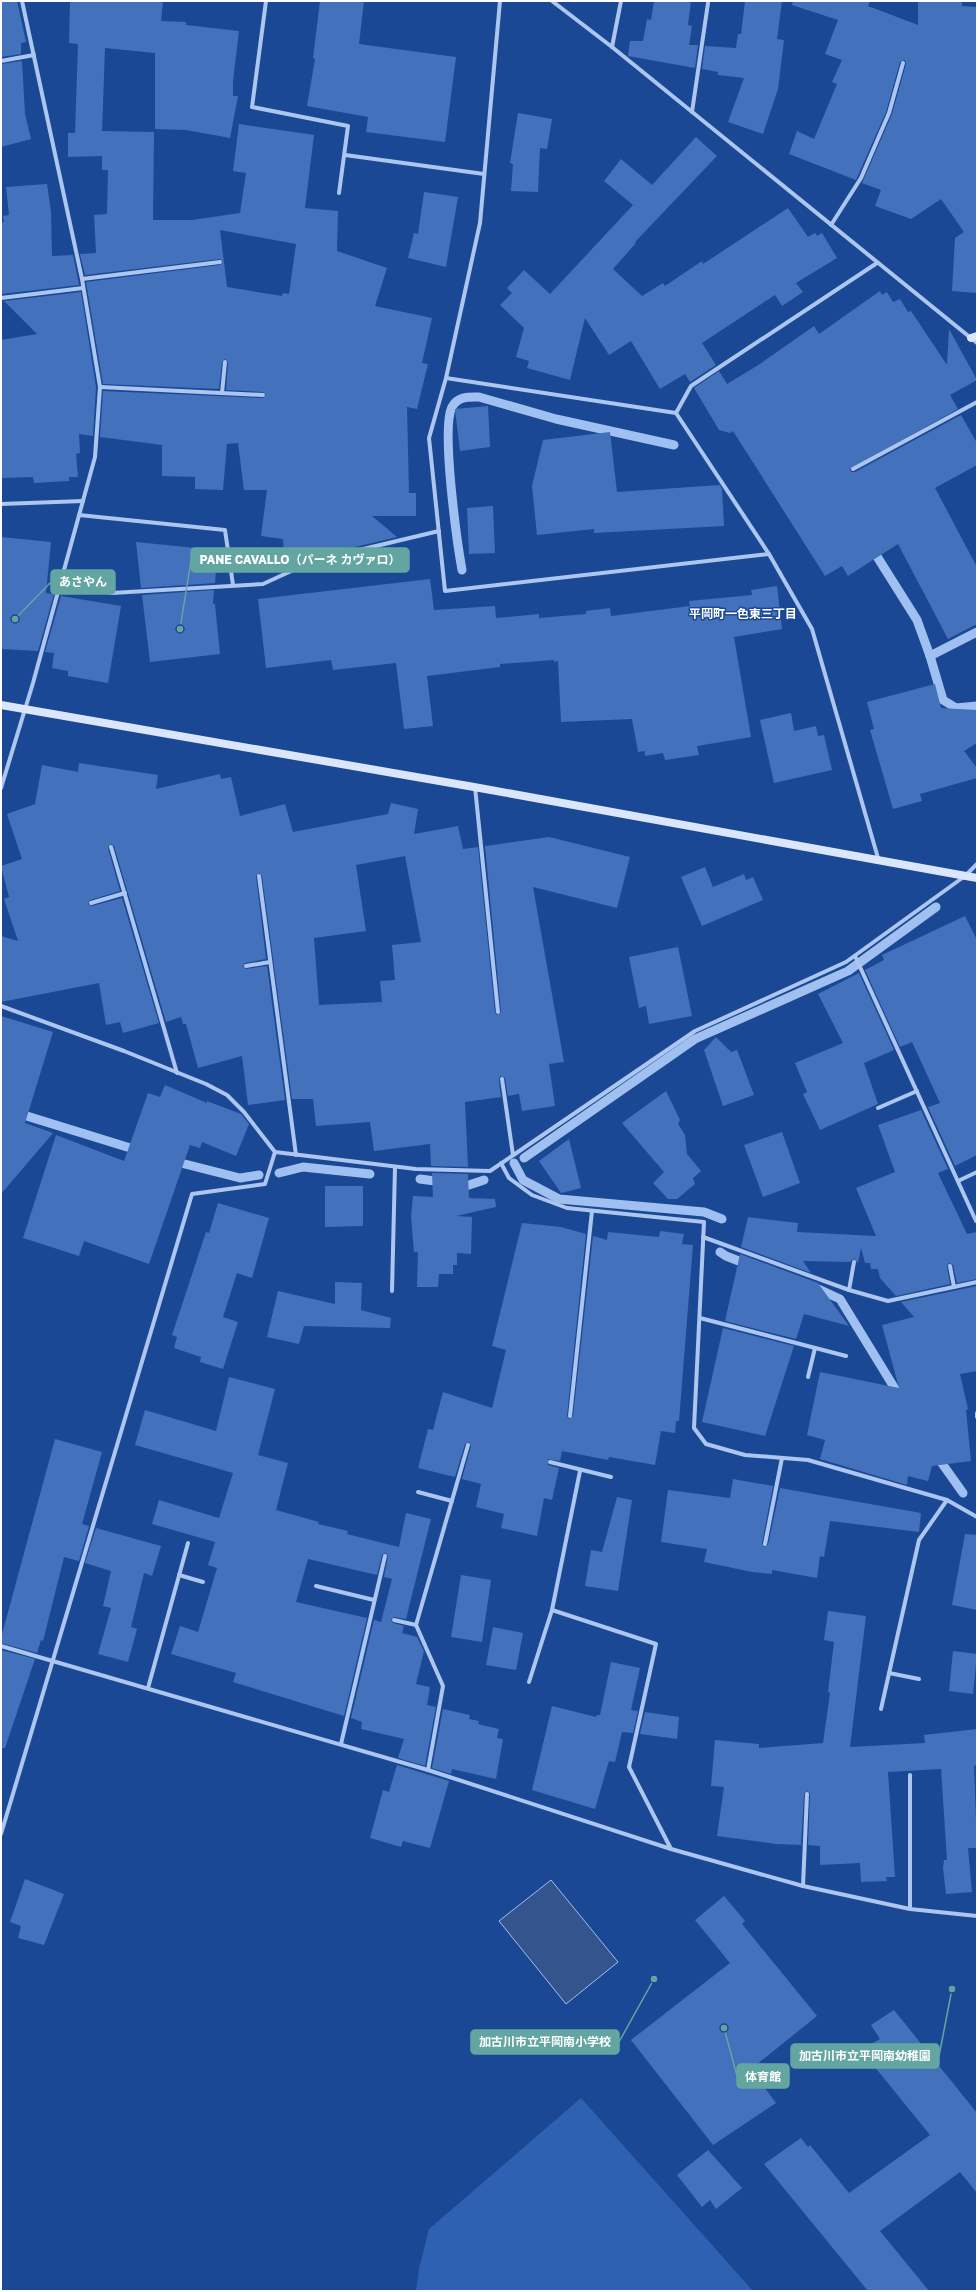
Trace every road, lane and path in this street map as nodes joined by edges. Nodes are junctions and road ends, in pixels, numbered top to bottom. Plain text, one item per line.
1 (22, 1) edge
2 (266, 1) edge
3 (500, 1) edge
4 (552, 1) edge
5 (621, 1) edge
6 (708, 3) dead end
7 (612, 47) junction
8 (34, 55) junction
9 (1, 61) edge
10 (903, 63) dead end
11 (692, 112) junction
12 (345, 155) junction
13 (484, 174) junction
14 (339, 193) dead end
15 (831, 225) junction
16 (220, 262) dead end
17 (877, 263) junction
18 (82, 279) junction
19 (83, 288) junction
20 (1, 298) edge
21 (975, 339) edge
22 (225, 362) dead end
23 (446, 378) junction
24 (100, 386) junction
25 (222, 393) junction
26 (263, 395) dead end
27 (977, 402) edge
28 (676, 413) junction
29 (853, 469) dead end
30 (83, 501) junction
31 (1, 504) edge
32 (79, 515) junction
33 (439, 531) junction
34 (769, 554) junction
35 (60, 582) junction
36 (233, 586) junction
37 (1, 705) edge
38 (25, 709) junction
39 (474, 786) junction
40 (1, 788) edge
41 (111, 847) dead end
42 (878, 858) junction
43 (977, 864) edge
44 (259, 876) dead end
45 (965, 876) junction
46 (977, 878) edge
47 (125, 893) junction
48 (91, 903) dead end
49 (855, 956) junction
50 (270, 962) junction
51 (246, 966) dead end
52 (1, 1006) edge
53 (498, 1012) dead end
54 (177, 1073) junction
55 (502, 1079) dead end
56 (917, 1091) junction
57 (878, 1108) dead end
58 (275, 1152) junction
59 (296, 1155) junction
60 (513, 1155) junction
61 (500, 1164) junction
62 (395, 1167) junction
63 (977, 1172) edge
64 (958, 1180) junction
65 (592, 1211) junction
66 (976, 1221) edge
67 (703, 1237) junction
68 (854, 1262) dead end
69 (950, 1266) dead end
70 (977, 1282) edge
71 (954, 1287) junction
72 (849, 1290) junction
73 (392, 1291) dead end
74 (700, 1318) junction
75 (814, 1348) junction
76 (846, 1356) dead end
77 (808, 1377) dead end
78 (977, 1413) edge
79 (570, 1416) dead end
80 (977, 1417) edge
81 (468, 1445) dead end
82 (782, 1458) junction
83 (550, 1462) dead end
84 (580, 1471) junction
85 (611, 1478) dead end
86 (418, 1492) dead end
87 (946, 1500) junction
88 (452, 1501) junction
89 (977, 1517) edge
90 (188, 1543) dead end
91 (766, 1544) dead end
92 (385, 1556) dead end
93 (179, 1575) junction
94 (203, 1582) dead end
95 (316, 1586) dead end
96 (374, 1600) junction
97 (552, 1610) junction
98 (394, 1620) dead end
99 (416, 1624) junction
100 (1, 1646) edge
101 (54, 1660) junction
102 (889, 1673) junction
103 (919, 1679) dead end
104 (529, 1682) dead end
105 (148, 1688) junction
106 (881, 1709) dead end
107 (341, 1744) junction
108 (428, 1770) junction
109 (910, 1775) dead end
110 (807, 1794) dead end
111 (1, 1834) edge
112 (671, 1849) junction
113 (803, 1886) junction
114 (910, 1909) junction
115 (977, 1916) edge

1 - 8 street
2 - 12 street
3 - 13 street
4 - 7 street
5 - 7 street
6 - 11 street
7 - 11 street
8 - 9 street
8 - 18 street
10 - 15 street
11 - 15 street
12 - 13 street
12 - 14 street
13 - 23 street
15 - 17 street
16 - 18 street
17 - 21 street
17 - 28 street
18 - 19 street
19 - 20 street
19 - 24 street
22 - 25 street
23 - 28 street
23 - 33 street
24 - 25 street
24 - 30 street
25 - 26 street
27 - 29 street
28 - 34 street
30 - 31 street
30 - 32 street
32 - 35 street
32 - 36 street
33 - 34 street
33 - 36 street
34 - 42 street
35 - 36 street
35 - 38 street
37 - 38 street
38 - 39 street
38 - 40 street
39 - 42 street
39 - 53 street
41 - 47 street
42 - 45 street
43 - 45 street
44 - 50 street
45 - 46 street
45 - 49 street
47 - 48 street
47 - 54 street
49 - 56 street
49 - 60 street
50 - 51 street
50 - 59 street
52 - 54 street
54 - 58 street
55 - 60 street
56 - 57 street
56 - 64 street
58 - 59 street
58 - 101 street
59 - 62 street
60 - 61 street
61 - 62 street
61 - 65 street
62 - 73 street
63 - 64 street
64 - 66 street
65 - 67 street
65 - 79 street
67 - 72 street
67 - 74 street
68 - 72 street
69 - 71 street
70 - 71 street
71 - 72 street
74 - 75 street
74 - 82 street
75 - 76 street
75 - 77 street
78 - 80 street
81 - 88 street
82 - 87 street
82 - 91 street
83 - 84 street
84 - 85 street
84 - 97 street
86 - 88 street
87 - 89 street
87 - 102 street
88 - 99 street
90 - 93 street
92 - 96 street
93 - 94 street
93 - 105 street
95 - 96 street
96 - 107 street
97 - 104 street
97 - 112 street
98 - 99 street
99 - 108 street
100 - 101 street
101 - 105 street
101 - 111 street
102 - 103 street
102 - 106 street
105 - 107 street
107 - 108 street
108 - 112 street
109 - 114 street
110 - 113 street
112 - 113 street
113 - 114 street
114 - 115 street

